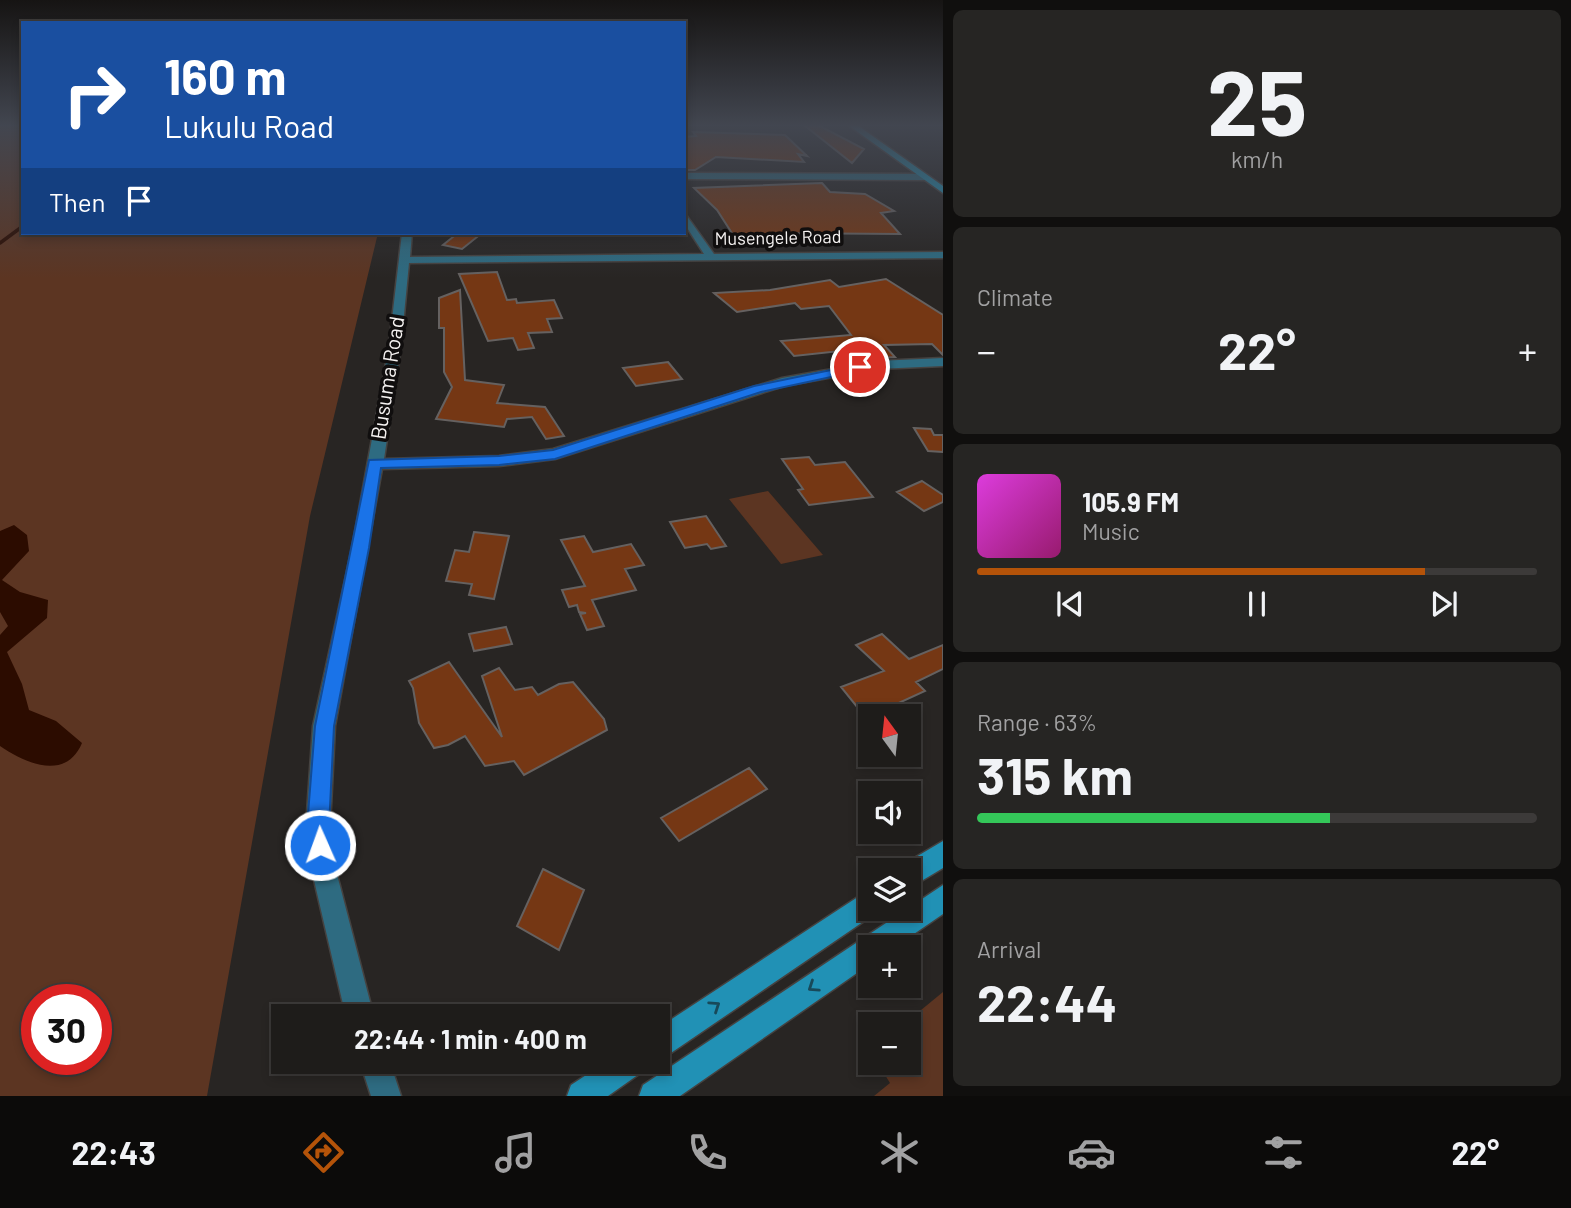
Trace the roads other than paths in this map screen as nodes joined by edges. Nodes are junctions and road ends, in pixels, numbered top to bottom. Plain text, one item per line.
1 (719, 176) edge
2 (924, 177) joint
3 (941, 186) edge
4 (686, 218) edge
5 (407, 235) edge
6 (943, 255) edge
7 (710, 257) junction
8 (405, 260) junction
9 (943, 362) edge
10 (374, 464) junction
11 (943, 853) edge
12 (921, 867) edge
13 (943, 898) edge
14 (858, 910) edge
15 (889, 935) edge
16 (858, 956) edge
17 (357, 1004) edge
18 (670, 1037) edge
19 (379, 1074) edge
20 (614, 1074) edge
21 (386, 1096) edge
22 (582, 1096) edge
23 (654, 1096) edge

1 - 2 street
2 - 3 main road
4 - 7 street
5 - 8 street, Busuma Road
6 - 7 street, Musengele Road
7 - 8 street, Musengele Road
8 - 10 street, Busuma Road
9 - 10 street
10 - 17 street, Busuma Road
11 - 12 main road
13 - 15 main road
18 -> 14 main road
16 -> 23 main road
19 - 21 street
20 - 22 main road

